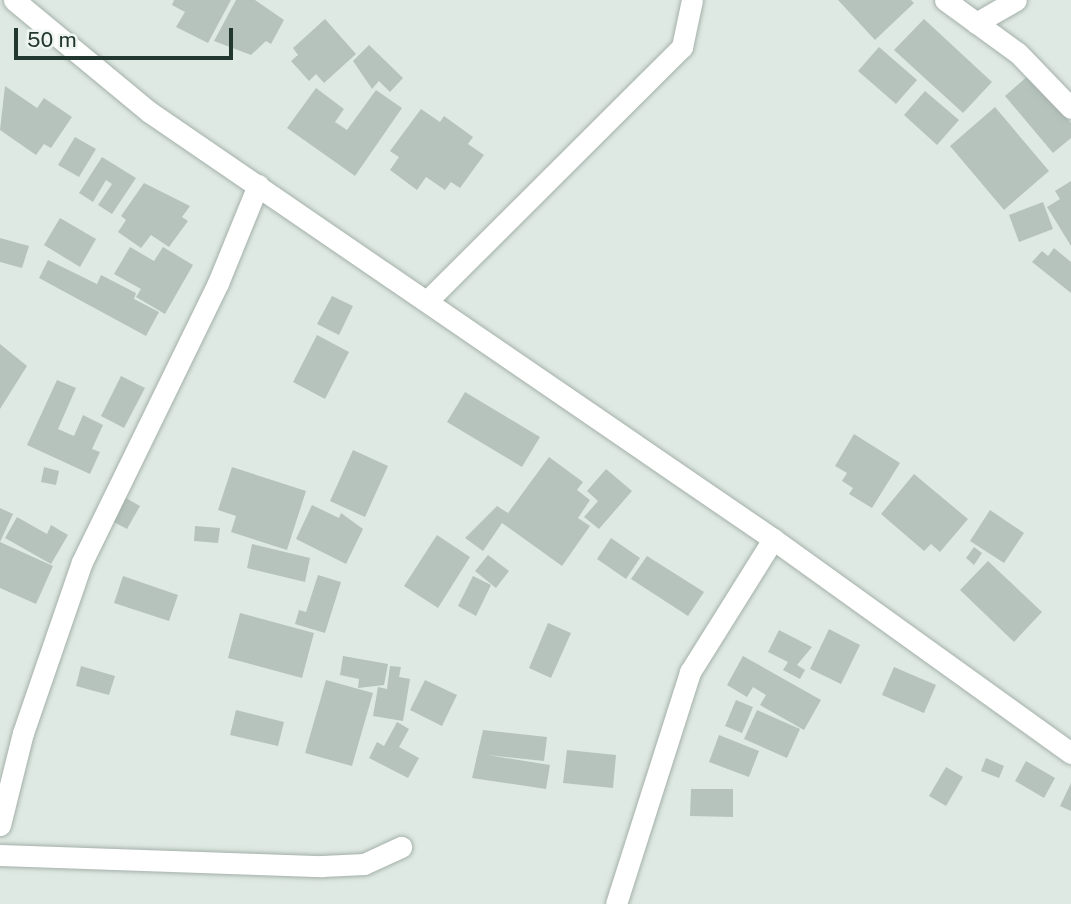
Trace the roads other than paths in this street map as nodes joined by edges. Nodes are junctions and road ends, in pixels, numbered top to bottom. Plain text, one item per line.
1 (14, 0) edge
2 (692, 0) edge
3 (945, 0) edge
4 (1016, 0) edge
5 (976, 23) junction
6 (1071, 108) edge
7 (258, 185) junction
8 (428, 300) junction
9 (773, 539) junction
10 (1071, 753) edge
11 (0, 825) edge
12 (401, 848) dead end
13 (0, 855) edge
14 (616, 904) edge

1 - 7 street
2 - 8 street
3 - 5 street
4 - 5 street
5 - 6 street
7 - 8 street
7 - 11 street
8 - 9 street
9 - 10 street
9 - 14 street
12 - 13 street

